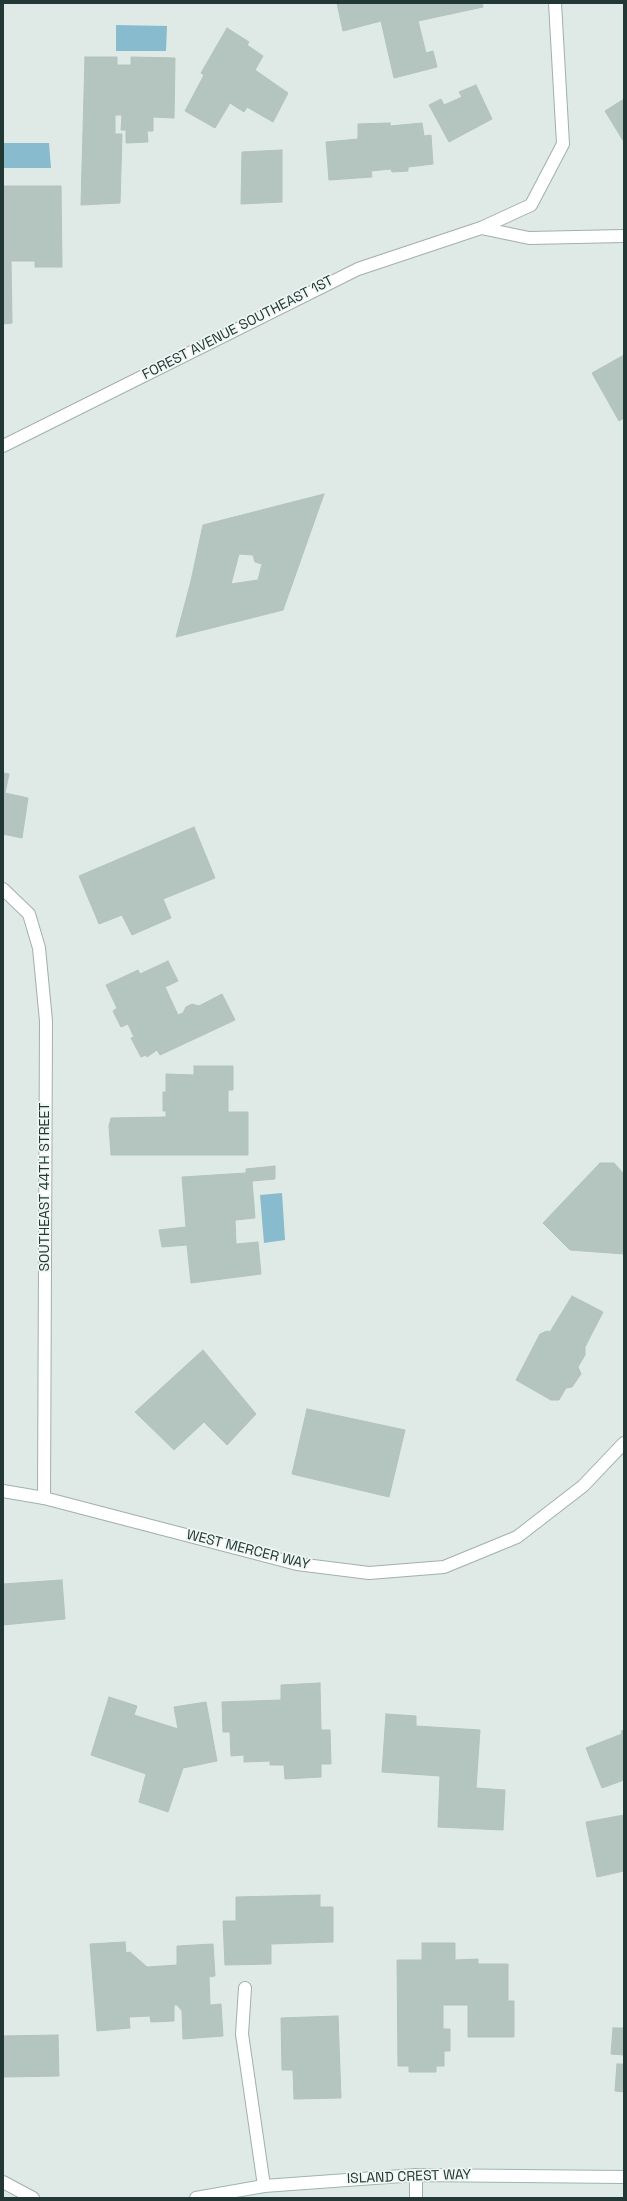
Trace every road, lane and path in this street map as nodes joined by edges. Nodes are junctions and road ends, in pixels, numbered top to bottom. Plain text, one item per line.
1 (555, 3) edge
2 (481, 228) junction
3 (624, 236) edge
4 (3, 446) edge
5 (3, 889) edge
6 (624, 1443) edge
7 (3, 1491) edge
8 (44, 1498) junction
9 (245, 1988) dead end
10 (416, 2175) junction
11 (624, 2177) edge
12 (3, 2182) edge
13 (264, 2186) junction
14 (33, 2198) edge
15 (196, 2198) edge
16 (416, 2198) edge

1 - 2 street, FOREST AVENUE SOUTHEAST 1ST
2 - 3 street
2 - 4 street, FOREST AVENUE SOUTHEAST 1ST
5 - 8 street, SOUTHEAST 44TH STREET
6 - 8 street, WEST MERCER WAY
7 - 8 street, WEST MERCER WAY
9 - 13 street
10 - 11 street, ISLAND CREST WAY
10 - 13 street, ISLAND CREST WAY
10 - 16 street
12 - 14 street
13 - 15 street, ISLAND CREST WAY

